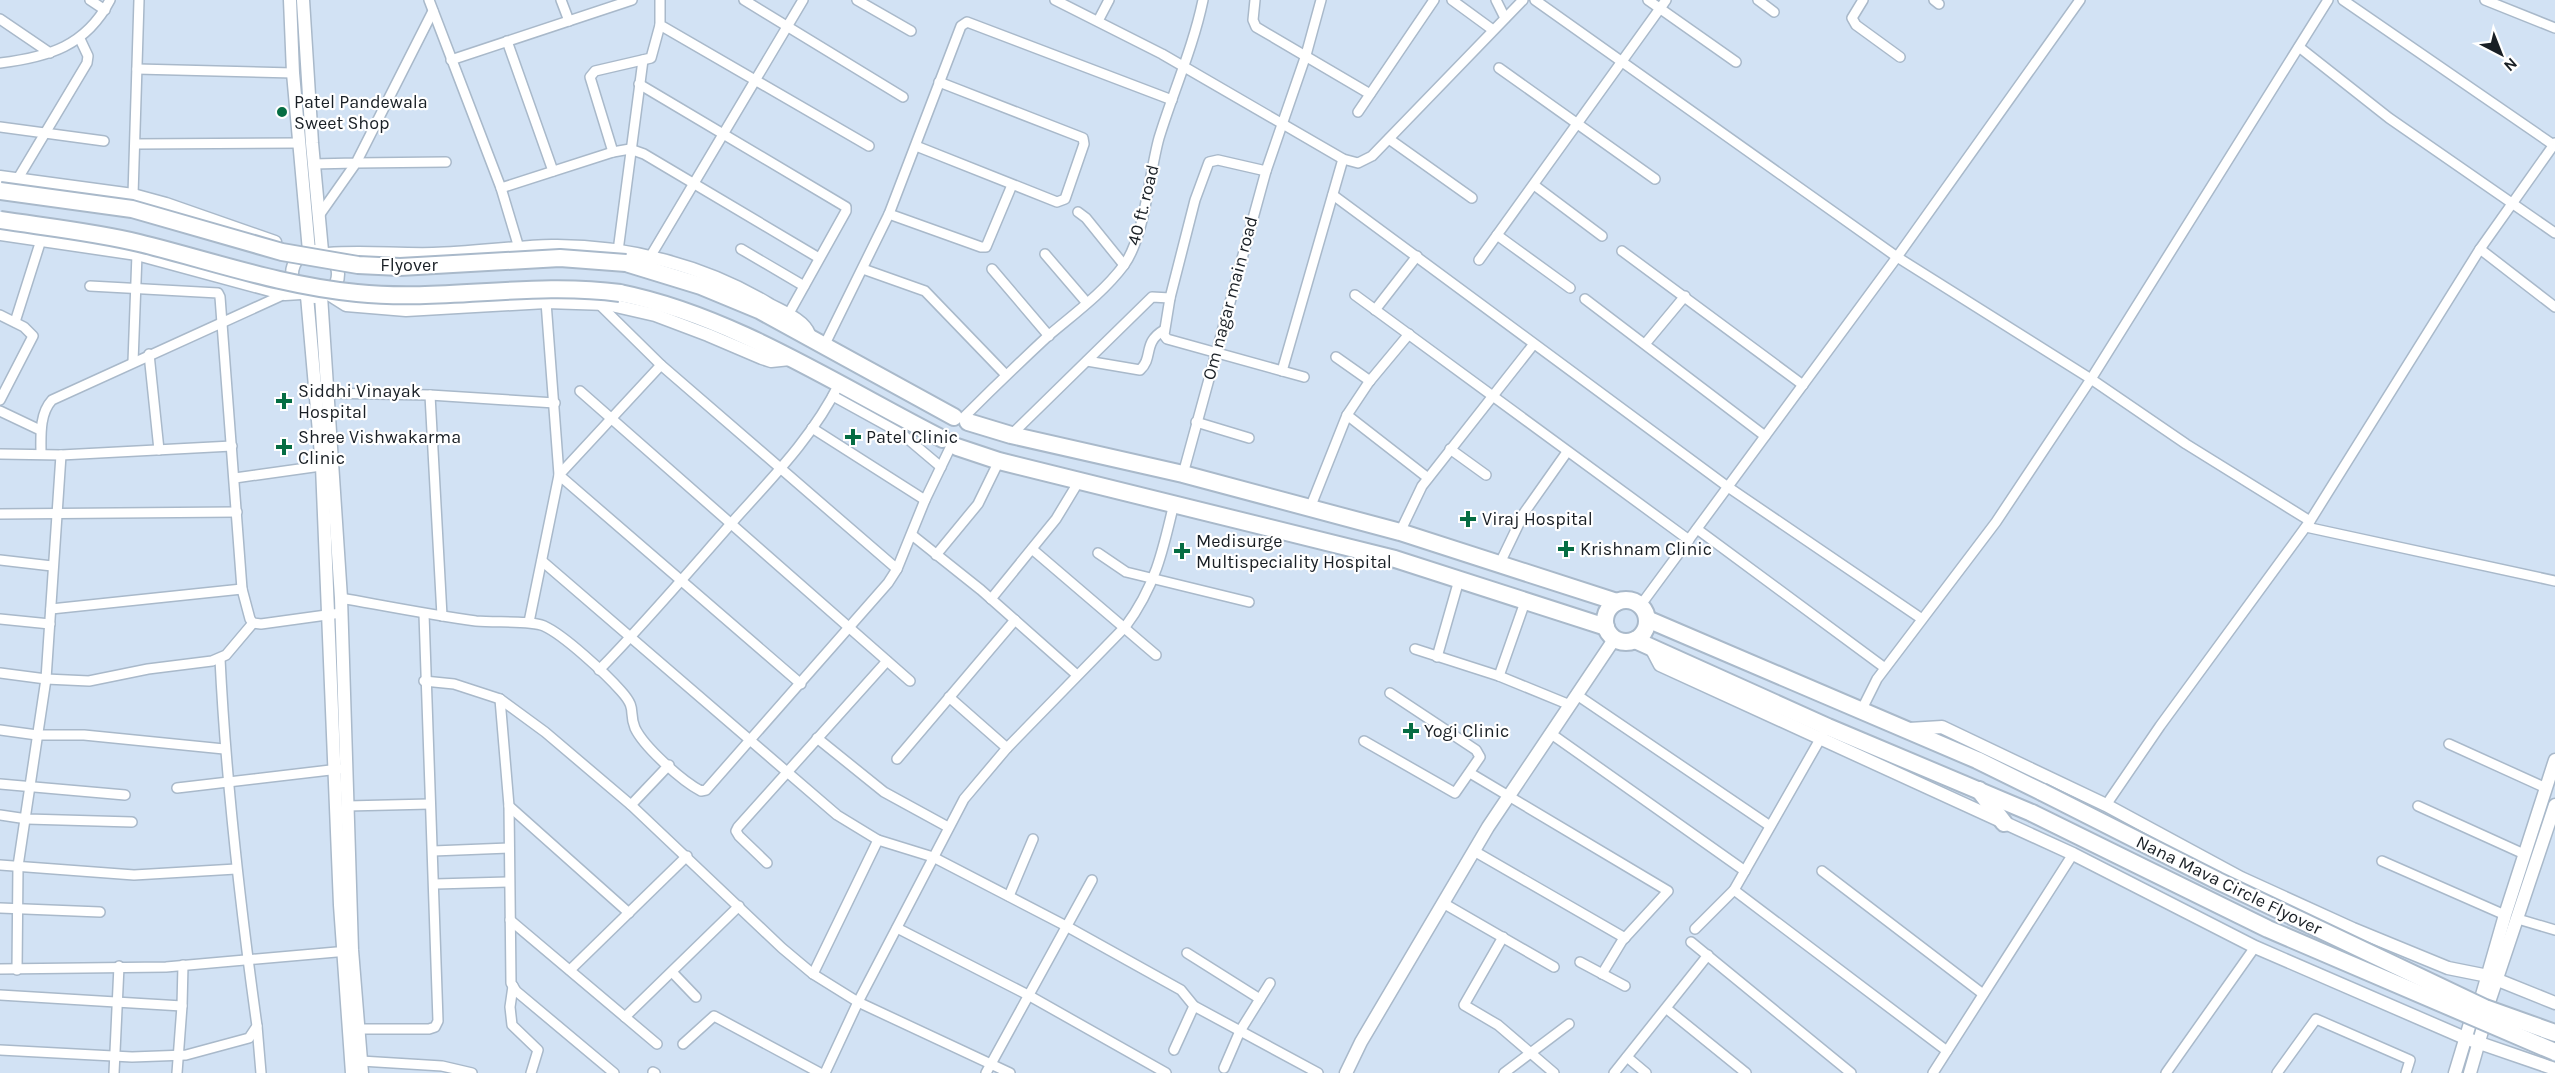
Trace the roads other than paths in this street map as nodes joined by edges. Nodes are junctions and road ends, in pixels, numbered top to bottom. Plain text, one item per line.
1 (90, 0) edge
2 (110, 0) edge
3 (139, 0) edge
4 (290, 0) edge
5 (303, 0) edge
6 (441, 0) edge
7 (561, 0) edge
8 (632, 0) edge
9 (660, 0) edge
10 (744, 0) edge
11 (803, 0) edge
12 (857, 0) edge
13 (1054, 0) edge
14 (1109, 0) edge
15 (1203, 0) edge
16 (1255, 0) edge
17 (1321, 0) edge
18 (1434, 0) edge
19 (1452, 0) edge
20 (1496, 0) edge
21 (1523, 0) edge
22 (1534, 0) edge
23 (1648, 0) edge
24 (1758, 0) edge
25 (1863, 0) edge
26 (2080, 0) edge
27 (2328, 0) edge
28 (2343, 0) edge
29 (2485, 0) edge
30 (1663, 4) edge
31 (431, 5) edge
32 (105, 10) junction
33 (1774, 12) dead end
34 (1505, 18) junction
35 (0, 19) edge
36 (569, 21) junction
37 (1098, 21) junction
38 (660, 25) junction
39 (787, 26) junction
40 (2555, 28) edge
41 (1494, 30) junction
42 (911, 31) dead end
43 (81, 39) junction
44 (507, 41) junction
45 (2299, 47) junction
46 (50, 53) junction
47 (1306, 55) junction
48 (1900, 57) dead end
49 (451, 60) junction
50 (643, 60) junction
51 (1623, 62) junction
52 (1736, 62) dead end
53 (0, 63) edge
54 (1185, 67) junction
55 (1499, 68) dead end
56 (137, 69) junction
57 (293, 73) junction
58 (754, 80) junction
59 (939, 82) junction
60 (639, 84) junction
61 (1370, 94) junction
62 (903, 97) dead end
63 (1172, 100) junction
64 (1358, 112) dead end
65 (1282, 124) junction
66 (1576, 124) junction
67 (0, 127) edge
68 (724, 132) junction
69 (45, 133) junction
70 (1389, 139) junction
71 (104, 141) dead end
72 (299, 143) junction
73 (136, 144) junction
74 (2554, 145) edge
75 (869, 146) dead end
76 (916, 146) junction
77 (630, 149) junction
78 (613, 152) junction
79 (1343, 159) junction
80 (446, 162) dead end
81 (356, 163) junction
82 (313, 164) junction
83 (553, 171) junction
84 (1266, 171) junction
85 (0, 177) edge
86 (1655, 179) dead end
87 (17, 180) junction
88 (693, 184) junction
89 (1012, 185) junction
90 (1534, 185) junction
91 (501, 188) junction
92 (0, 191) edge
93 (133, 195) junction
94 (1333, 195) junction
95 (1472, 198) dead end
96 (2512, 203) junction
97 (1078, 212) dead end
98 (889, 214) junction
99 (318, 217) junction
100 (0, 220) edge
101 (2555, 233) edge
102 (0, 234) edge
103 (1497, 235) junction
104 (1602, 236) dead end
105 (41, 240) junction
106 (519, 249) junction
107 (741, 249) dead end
108 (2480, 249) junction
109 (1622, 251) dead end
110 (316, 252) junction
111 (137, 254) junction
112 (1046, 254) dead end
113 (1417, 256) junction
114 (622, 257) junction
115 (650, 257) junction
116 (1897, 257) junction
117 (819, 258) junction
118 (1479, 260) dead end
119 (1124, 265) junction
120 (863, 269) junction
121 (992, 269) dead end
122 (90, 286) dead end
123 (804, 286) junction
124 (136, 288) junction
125 (1570, 288) dead end
126 (285, 294) junction
127 (304, 294) junction
128 (324, 295) junction
129 (1355, 295) dead end
130 (1685, 296) junction
131 (1170, 298) junction
132 (1585, 299) dead end
133 (546, 302) junction
134 (598, 303) junction
135 (1087, 303) junction
136 (2555, 307) edge
137 (1376, 310) junction
138 (788, 315) junction
139 (0, 316) edge
140 (15, 322) junction
141 (221, 324) junction
142 (1164, 330) junction
143 (1409, 334) junction
144 (1049, 336) junction
145 (818, 342) junction
146 (1645, 344) junction
147 (1533, 345) junction
148 (1215, 352) junction
149 (149, 354) junction
150 (1336, 357) dead end
151 (790, 359) junction
152 (1086, 361) junction
153 (133, 362) junction
154 (661, 365) junction
155 (1282, 371) junction
156 (1006, 375) junction
157 (1304, 377) dead end
158 (2091, 379) junction
159 (1370, 381) junction
160 (1803, 385) junction
161 (836, 390) junction
162 (580, 391) dead end
163 (322, 393) junction
164 (430, 395) junction
165 (1493, 397) junction
166 (0, 400) edge
167 (555, 403) junction
168 (0, 411) edge
169 (1347, 415) junction
170 (611, 419) junction
171 (962, 419) junction
172 (1196, 422) junction
173 (812, 428) junction
174 (40, 430) junction
175 (1011, 435) junction
176 (1766, 436) junction
177 (1249, 438) dead end
178 (950, 444) junction
179 (232, 446) junction
180 (1450, 449) junction
181 (159, 450) junction
182 (1567, 452) junction
183 (0, 454) edge
184 (41, 454) junction
185 (61, 455) junction
186 (999, 461) junction
187 (327, 465) junction
188 (941, 467) junction
189 (780, 468) junction
190 (1183, 474) junction
191 (559, 475) junction
192 (1485, 475) dead end
193 (235, 478) junction
194 (1428, 478) junction
195 (1079, 481) junction
196 (1728, 487) junction
197 (925, 500) junction
198 (1174, 503) junction
199 (1310, 508) junction
200 (237, 512) junction
201 (0, 514) edge
202 (57, 515) junction
203 (2308, 524) junction
204 (730, 525) junction
205 (1697, 529) junction
206 (1401, 532) junction
207 (912, 535) junction
208 (1689, 540) junction
209 (1032, 549) junction
210 (1098, 553) dead end
211 (936, 555) junction
212 (0, 560) edge
213 (542, 561) junction
214 (1500, 563) junction
215 (52, 567) junction
216 (897, 569) junction
217 (1154, 580) junction
218 (1460, 580) junction
219 (682, 581) junction
220 (2555, 581) edge
221 (242, 589) junction
222 (341, 598) junction
223 (991, 599) junction
224 (1249, 602) dead end
225 (1617, 602) junction
226 (1525, 603) junction
227 (51, 609) junction
228 (1644, 612) junction
229 (335, 614) junction
230 (424, 614) junction
231 (442, 616) junction
232 (0, 619) edge
233 (1922, 619) junction
234 (1015, 620) junction
235 (529, 622) junction
236 (253, 623) junction
237 (50, 624) junction
238 (1125, 627) junction
239 (849, 628) junction
240 (1611, 633) junction
241 (631, 637) junction
242 (1642, 643) junction
243 (1415, 649) dead end
244 (1156, 655) dead end
245 (1437, 657) junction
246 (220, 659) junction
247 (887, 661) junction
248 (1886, 668) junction
249 (599, 670) junction
250 (0, 673) edge
251 (1077, 675) junction
252 (1499, 676) junction
253 (46, 679) junction
254 (424, 681) junction
255 (910, 681) dead end
256 (801, 684) junction
257 (1390, 693) dead end
258 (949, 697) junction
259 (500, 699) junction
260 (1573, 700) junction
261 (1861, 711) junction
262 (0, 730) edge
263 (1905, 730) junction
264 (1550, 733) junction
265 (1824, 733) junction
266 (37, 735) junction
267 (817, 738) junction
268 (752, 740) junction
269 (1364, 741) dead end
270 (2449, 744) dead end
271 (1007, 748) junction
272 (224, 749) junction
273 (897, 759) dead end
274 (2555, 759) edge
275 (669, 765) junction
276 (340, 769) junction
277 (787, 772) junction
278 (1470, 773) junction
279 (228, 782) junction
280 (0, 784) edge
281 (30, 788) junction
282 (177, 788) dead end
283 (2546, 788) junction
284 (1978, 789) junction
285 (125, 795) dead end
286 (1509, 797) junction
287 (430, 804) junction
288 (631, 805) junction
289 (2106, 805) junction
290 (2555, 805) edge
291 (346, 806) junction
292 (508, 806) junction
293 (2418, 806) dead end
294 (0, 815) edge
295 (27, 819) junction
296 (132, 822) dead end
297 (2004, 823) junction
298 (2552, 823) edge
299 (1770, 826) junction
300 (948, 827) junction
301 (878, 840) junction
302 (1033, 840) dead end
303 (508, 848) junction
304 (433, 851) junction
305 (1474, 851) junction
306 (2524, 854) junction
307 (2073, 855) junction
308 (687, 856) junction
309 (933, 857) junction
310 (2382, 861) dead end
311 (767, 863) dead end
312 (0, 865) edge
313 (18, 866) junction
314 (236, 869) junction
315 (1745, 871) junction
316 (1822, 871) dead end
317 (1092, 880) dead end
318 (508, 882) junction
319 (435, 884) junction
320 (1734, 890) junction
321 (1009, 896) junction
322 (1443, 903) junction
323 (739, 906) junction
324 (0, 908) edge
325 (16, 910) junction
326 (100, 912) dead end
327 (628, 913) junction
328 (2505, 915) junction
329 (2517, 919) junction
330 (510, 920) junction
331 (1066, 926) junction
332 (897, 927) junction
333 (1695, 929) dead end
334 (2555, 930) edge
335 (1503, 937) junction
336 (1625, 938) junction
337 (1691, 942) dead end
338 (2255, 947) junction
339 (347, 951) junction
340 (1187, 953) dead end
341 (1708, 955) junction
342 (248, 959) junction
343 (1580, 962) dead end
344 (183, 965) junction
345 (119, 966) junction
346 (1554, 968) dead end
347 (0, 969) edge
348 (17, 970) junction
349 (570, 970) junction
350 (672, 972) junction
351 (813, 974) junction
352 (1602, 974) junction
353 (2492, 977) junction
354 (1270, 983) dead end
355 (1626, 986) dead end
356 (513, 987) junction
357 (1983, 994) junction
358 (0, 995) edge
359 (1028, 995) junction
360 (696, 998) dead end
361 (1260, 999) junction
362 (858, 1002) junction
363 (118, 1003) junction
364 (2555, 1003) edge
365 (2484, 1004) junction
366 (182, 1006) junction
367 (1194, 1006) junction
368 (1667, 1009) junction
369 (625, 1017) junction
370 (2471, 1020) junction
371 (1569, 1024) dead end
372 (2484, 1024) junction
373 (257, 1026) junction
374 (359, 1029) junction
375 (1240, 1031) junction
376 (2555, 1033) edge
377 (2465, 1038) junction
378 (2479, 1042) junction
379 (657, 1044) dead end
380 (683, 1044) dead end
381 (0, 1050) edge
382 (1174, 1050) dead end
383 (1947, 1051) junction
384 (1532, 1052) junction
385 (2555, 1052) edge
386 (116, 1055) junction
387 (177, 1055) junction
388 (1627, 1057) junction
389 (992, 1063) junction
390 (362, 1067) edge
391 (1224, 1068) dead end
392 (2555, 1069) edge
393 (826, 1072) edge
394 (1162, 1072) edge
395 (114, 1073) edge
396 (177, 1073) edge
397 (261, 1073) edge
398 (352, 1073) edge
399 (471, 1073) edge
400 (531, 1073) edge
401 (614, 1073) edge
402 (986, 1073) edge
403 (1010, 1073) edge
404 (1318, 1073) edge
405 (1346, 1073) edge
406 (1504, 1073) edge
407 (1554, 1073) edge
408 (1614, 1073) edge
409 (1646, 1073) edge
410 (1746, 1073) edge
411 (1851, 1073) edge
412 (1933, 1073) edge
413 (2166, 1073) edge
414 (2277, 1073) edge
415 (2406, 1073) edge
416 (2455, 1073) edge
417 (2470, 1073) edge

1 - 32 street
2 - 32 street
3 - 56 street
4 - 57 street
5 - 82 street
6 - 31 street
7 - 36 street
8 - 36 street
9 - 38 street
10 - 39 street
11 - 39 street
12 - 42 street
13 - 37 street
14 - 37 street
15 - 54 street, 40 ft. road
16 - 47 street
17 - 47 street
18 - 61 street
19 - 41 street
20 - 34 street
21 - 34 street
22 - 51 street
23 - 30 street
24 - 33 street
25 - 48 street
26 - 116 street
27 - 45 street
28 - 74 street
29 - 40 street
30 - 51 street
30 - 52 street
31 - 49 street
31 - 81 street
32 - 43 street
34 - 41 street
35 - 46 street
36 - 44 street
37 - 54 street
38 - 50 street
38 - 58 street
39 - 58 street
39 - 62 street
41 - 70 street
43 - 46 street
43 - 69 street
44 - 49 street
44 - 83 street
45 - 96 street
45 - 158 street
46 - 53 street
47 - 61 street
47 - 65 street
49 - 91 street
50 - 60 street
50 - 78 street
51 - 66 street
51 - 116 street
54 - 63 street, 40 ft. road
54 - 65 street
55 - 66 street
56 - 57 street
56 - 73 street
57 - 72 street
58 - 68 street
58 - 75 street
59 - 63 street
59 - 76 street
59 - 89 street
60 - 68 street
60 - 77 street
61 - 64 street
63 - 119 street, 40 ft. road
65 - 79 street
65 - 84 street, Om nagar main road
66 - 86 street
66 - 90 street
67 - 69 street
68 - 88 street
68 - 117 street
69 - 71 street
69 - 87 street
70 - 79 street
70 - 95 street
72 - 73 street
72 - 110 street
73 - 93 street
74 - 96 street
76 - 89 street
76 - 98 street
77 - 78 street
77 - 88 street
77 - 114 street
78 - 83 street
79 - 94 street
80 - 81 street
81 - 82 street
81 - 99 street
82 - 99 street
83 - 91 street
84 - 131 street
84 - 148 street, Om nagar main road
85 - 87 street
87 - 93 street
88 - 115 street
88 - 117 street
89 - 98 street
90 - 103 street
90 - 104 street
91 - 106 street
92 - 114 highway, Flyover, bridge
93 - 110 street
94 - 113 street
94 - 155 street
96 - 101 street
96 - 108 street
97 - 119 street
98 - 120 street
99 - 110 street
100 - 151 highway, Flyover, bridge
102 - 105 street
103 - 118 street
103 - 125 street
105 - 111 street
105 - 140 street
106 - 110 street
106 - 114 street
107 - 123 street
108 - 136 street
108 - 203 street
109 - 130 street
110 - 127 street
110 - 128 street
111 - 124 street
111 - 126 street
112 - 135 street
113 - 137 street
113 - 147 street
114 - 115 street
114 - 145 highway, Flyover
115 - 138 street
116 - 158 street
116 - 160 street
117 - 123 street
119 - 135 street, 40 ft. road
120 - 145 street
120 - 156 street
121 - 144 street
122 - 124 street
123 - 138 street
124 - 141 street
124 - 153 street
126 - 127 street
126 - 141 street
127 - 128 street
127 - 163 street
128 - 133 street
128 - 163 street
129 - 137 street
130 - 146 street
130 - 160 street
131 - 142 street
131 - 152 street
132 - 146 street
133 - 134 street
133 - 167 street
134 - 151 street
134 - 154 street
135 - 144 street, 40 ft. road
137 - 143 street
138 - 145 street
139 - 140 street
140 - 166 street
141 - 149 street
141 - 179 street
142 - 148 street
142 - 152 street
143 - 159 street
143 - 165 street
144 - 156 street, 40 ft. road
145 - 171 highway, Flyover
146 - 176 street
147 - 165 street
147 - 196 street
148 - 155 street
148 - 172 street, Om nagar main road
149 - 153 street
149 - 181 street
150 - 159 street
151 - 161 highway, Flyover
152 - 175 street
153 - 174 street
154 - 170 street
154 - 189 street
155 - 157 street
156 - 171 street, 40 ft. road
158 - 203 street
158 - 233 street
159 - 169 street
160 - 176 street
161 - 173 street
161 - 178 highway, Flyover
161 - 188 street
162 - 170 street
163 - 164 street
163 - 187 street
164 - 167 street
164 - 231 street
165 - 180 street
165 - 182 street
167 - 191 street
168 - 174 street
169 - 194 street
169 - 199 street
170 - 191 street
170 - 204 street
171 - 175 highway, Flyover
171 - 178 highway
171 - 178 highway
172 - 177 street
172 - 190 street, Om nagar main road
173 - 189 street
173 - 197 street
174 - 184 street
175 - 190 highway, Flyover
176 - 196 street
178 - 186 highway, Flyover
178 - 188 street
179 - 181 street
179 - 193 street
180 - 192 street
180 - 194 street
181 - 185 street
182 - 208 street
182 - 214 street
183 - 184 street
184 - 185 street
185 - 202 street
186 - 195 highway, Flyover
186 - 211 street
187 - 193 street
187 - 222 street
187 - 229 street
188 - 197 street
189 - 204 street
189 - 216 street
190 - 199 highway, Flyover
191 - 213 street
191 - 219 street
193 - 200 street
194 - 206 street
195 - 198 highway, Flyover
195 - 209 street
196 - 205 street
196 - 233 street
197 - 207 street
198 - 217 street
198 - 218 highway, Flyover
199 - 206 highway, Flyover
200 - 202 street
200 - 221 street
201 - 202 street
202 - 215 street
203 - 220 street
203 - 289 street
204 - 219 street
204 - 239 street
205 - 208 street
205 - 248 street
206 - 214 highway, Flyover
207 - 211 street
207 - 216 street
208 - 228 street
209 - 223 street
209 - 238 street
210 - 217 street
211 - 223 street
212 - 215 street
213 - 235 street
213 - 241 street
214 - 225 highway, Flyover
215 - 227 street
216 - 239 street
217 - 224 street
217 - 238 street
218 - 226 highway, Flyover
218 - 245 street
219 - 241 street
219 - 256 street
221 - 227 street
221 - 236 street
222 - 229 street
222 - 230 street
223 - 234 street
225 - 228 highway
225 - 240 highway
226 - 240 highway, Flyover
226 - 252 street
227 - 237 street
228 - 242 highway
228 - 261 highway, Nana Mava Circle Flyover
229 - 236 street
229 - 276 street
230 - 231 street
230 - 254 street
231 - 235 street
232 - 237 street
233 - 248 street
234 - 251 street
234 - 258 street
235 - 249 street
236 - 246 street
237 - 253 street
238 - 244 street
238 - 251 street
239 - 247 street
239 - 256 street
240 - 242 highway
240 - 260 street
241 - 249 street
241 - 268 street
242 - 265 highway, Nana Mava Circle Flyover
243 - 245 street
245 - 252 street
246 - 253 street
246 - 272 street
247 - 255 street
247 - 267 street
248 - 261 street
249 - 275 street
250 - 253 street
251 - 271 street
252 - 260 street
253 - 266 street
254 - 259 street
254 - 287 street
256 - 268 street
257 - 278 street
258 - 271 street
258 - 273 street
259 - 288 street
259 - 292 street
260 - 264 street
260 - 299 street
261 - 263 highway, Nana Mava Circle Flyover
262 - 266 street
263 - 289 street
263 - 376 highway, Nana Mava Circle Flyover, bridge
264 - 286 street
264 - 315 street
265 - 284 highway, Nana Mava Circle Flyover
265 - 297 street
265 - 299 street
266 - 272 street
266 - 281 street
267 - 277 street
267 - 300 street
268 - 275 street
268 - 277 street
269 - 278 street
270 - 283 street
271 - 300 street
272 - 279 street
274 - 283 street
275 - 288 street
276 - 279 street
276 - 291 street
276 - 339 street
277 - 301 street
277 - 311 street
278 - 286 street
279 - 282 street
279 - 314 street
280 - 281 street
281 - 285 street
281 - 295 street
283 - 306 street
284 - 297 highway
284 - 385 highway, Nana Mava Circle Flyover, bridge
286 - 305 street
286 - 336 street
287 - 291 street
287 - 304 street
288 - 308 street
289 - 353 street
290 - 298 street
291 - 339 street
292 - 303 street
292 - 327 street
293 - 306 street
294 - 295 street
295 - 296 street
295 - 313 street
297 - 307 street
298 - 329 street
299 - 315 street
300 - 309 street
301 - 309 street
301 - 351 street
302 - 321 street
303 - 304 street
303 - 318 street
304 - 319 street
305 - 322 street
305 - 336 street
306 - 328 street
307 - 338 street
307 - 357 street
308 - 323 street
308 - 327 street
309 - 321 street
309 - 332 street
310 - 328 street
312 - 313 street
313 - 314 street
313 - 325 street
314 - 342 street
315 - 320 street
316 - 357 street
317 - 331 street
318 - 319 street
318 - 330 street
319 - 374 street
320 - 333 street
320 - 383 street
321 - 331 street
322 - 335 street
322 - 405 street
323 - 350 street
323 - 351 street
324 - 325 street
325 - 326 street
325 - 348 street
327 - 349 street
328 - 353 street
329 - 334 street
329 - 353 street
330 - 349 street
330 - 356 street
331 - 359 street
331 - 367 street
332 - 359 street
332 - 362 street
335 - 346 street
335 - 384 street
336 - 352 street
337 - 341 street
338 - 377 street
338 - 413 street
339 - 342 street
339 - 374 street
339 - 398 street
340 - 361 street
341 - 368 street
341 - 411 street
342 - 344 street
342 - 373 street
343 - 352 street
344 - 345 street
344 - 366 street
345 - 348 street
345 - 363 street
347 - 348 street
349 - 369 street
350 - 360 street
350 - 369 street
351 - 362 street
352 - 355 street
353 - 364 street
353 - 365 street
354 - 361 street
356 - 400 street
356 - 401 street
357 - 383 street
358 - 363 street
359 - 389 street
359 - 394 street
361 - 375 street
362 - 389 street
362 - 393 street
363 - 366 street
363 - 386 street
365 - 370 street
365 - 372 street
366 - 387 street
367 - 375 street
367 - 382 street
368 - 388 street
368 - 410 street
369 - 379 street
370 - 372 street
370 - 377 street
371 - 384 street
372 - 378 street
373 - 387 street
373 - 397 street
374 - 390 street
375 - 391 street
375 - 404 street
377 - 378 street
377 - 416 street
378 - 392 street
378 - 417 street
380 - 393 street
381 - 386 street
383 - 412 street
384 - 406 street
384 - 407 street
386 - 387 street
386 - 395 street
387 - 396 street
388 - 408 street
388 - 409 street
389 - 402 street
389 - 403 street
390 - 399 street
414 - 415 street

